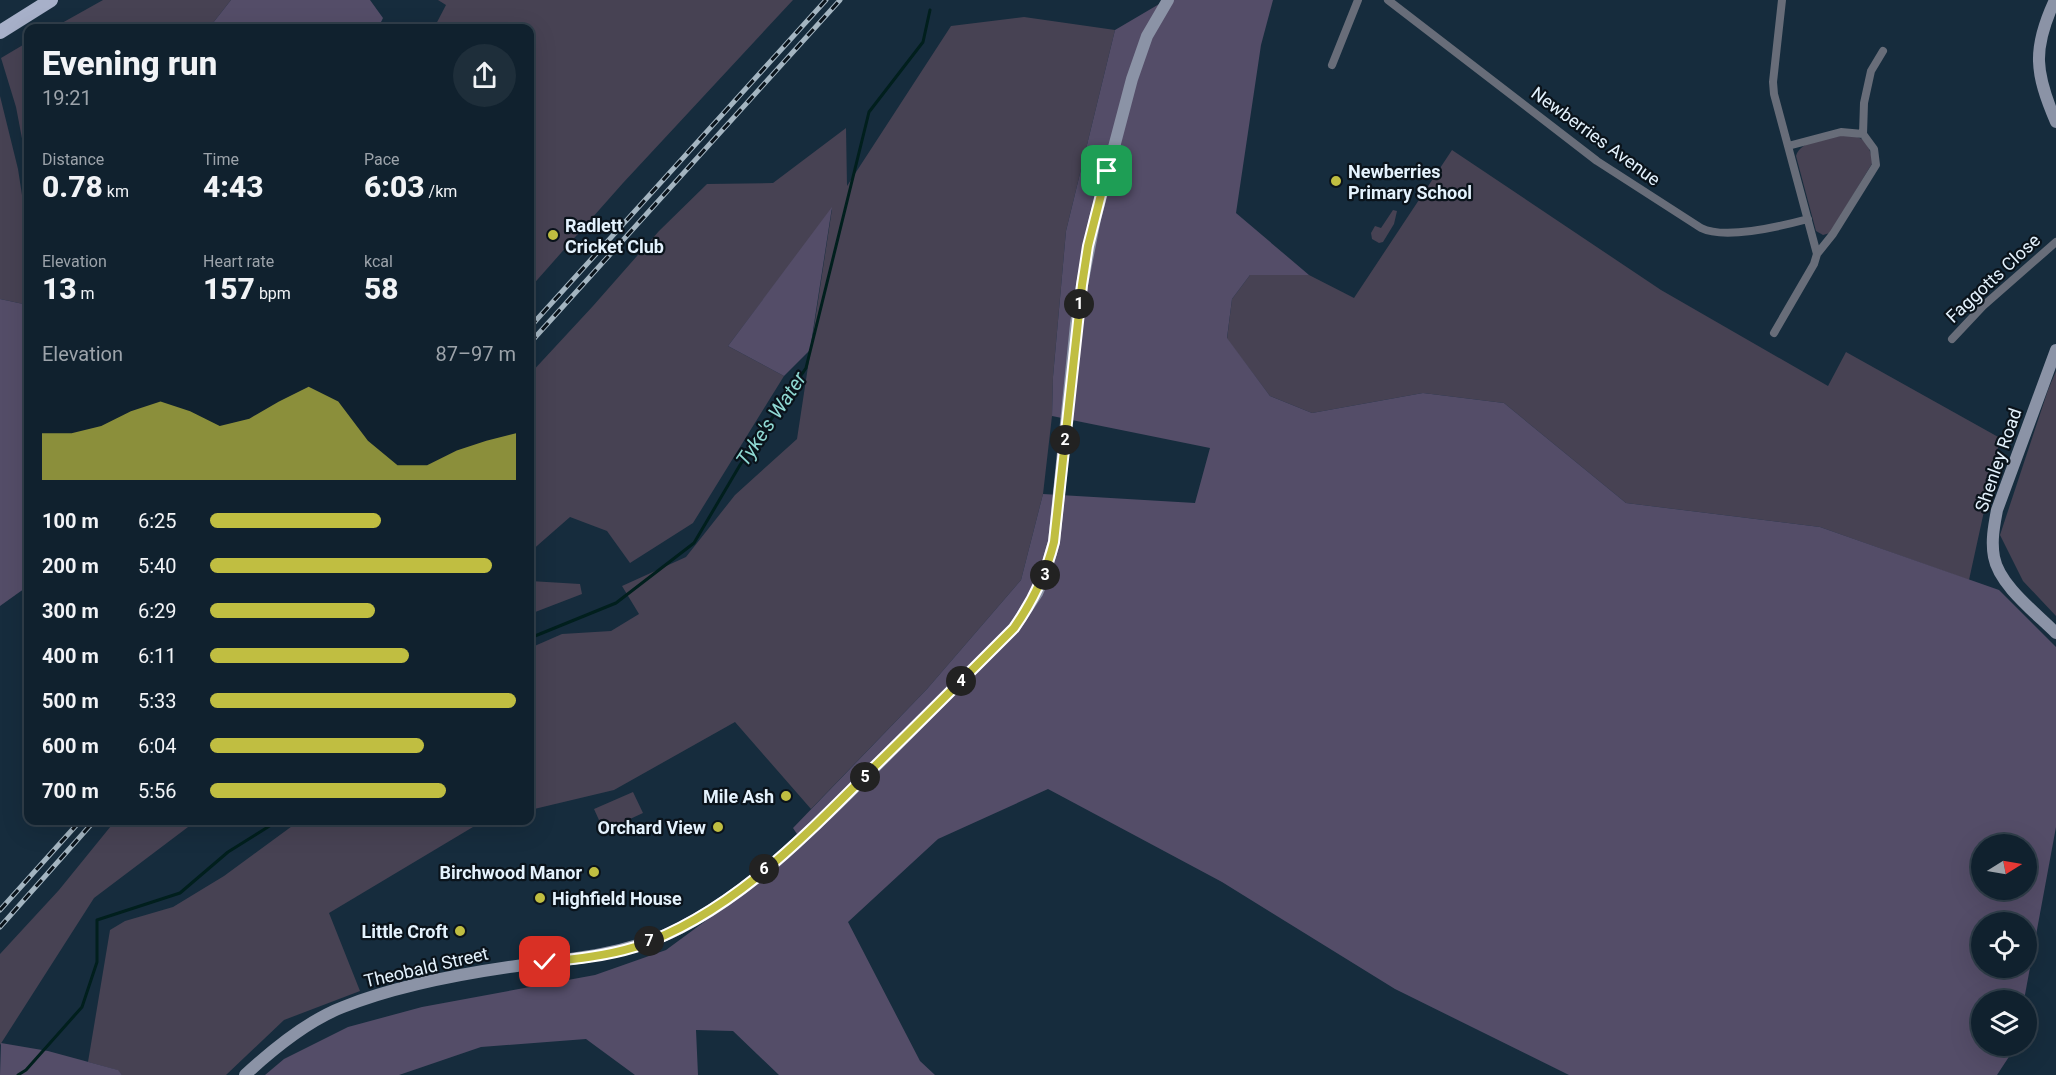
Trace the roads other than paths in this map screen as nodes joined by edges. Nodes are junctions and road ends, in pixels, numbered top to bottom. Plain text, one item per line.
1 (51, 0) edge
2 (1168, 0) edge
3 (1358, 0) edge
4 (1388, 0) edge
5 (1782, 0) edge
6 (2055, 0) edge
7 (0, 32) edge
8 (1884, 51) dead end
9 (1332, 65) dead end
10 (2056, 122) edge
11 (1863, 135) junction
12 (1788, 146) junction
13 (1808, 219) junction
14 (2056, 242) edge
15 (1816, 254) junction
16 (1774, 333) dead end
17 (1952, 339) dead end
18 (2056, 350) edge
19 (2056, 633) edge
20 (245, 1075) edge

1 - 7 main road
2 - 20 street, Theobald Street
3 - 9 street
4 - 13 street, Newberries Avenue
5 - 12 street
6 - 10 street
8 - 11 street
11 - 12 street
11 - 15 street
12 - 13 street
13 - 15 street
14 - 17 street, Faggotts Close
15 - 16 street
18 - 19 street, Shenley Road

